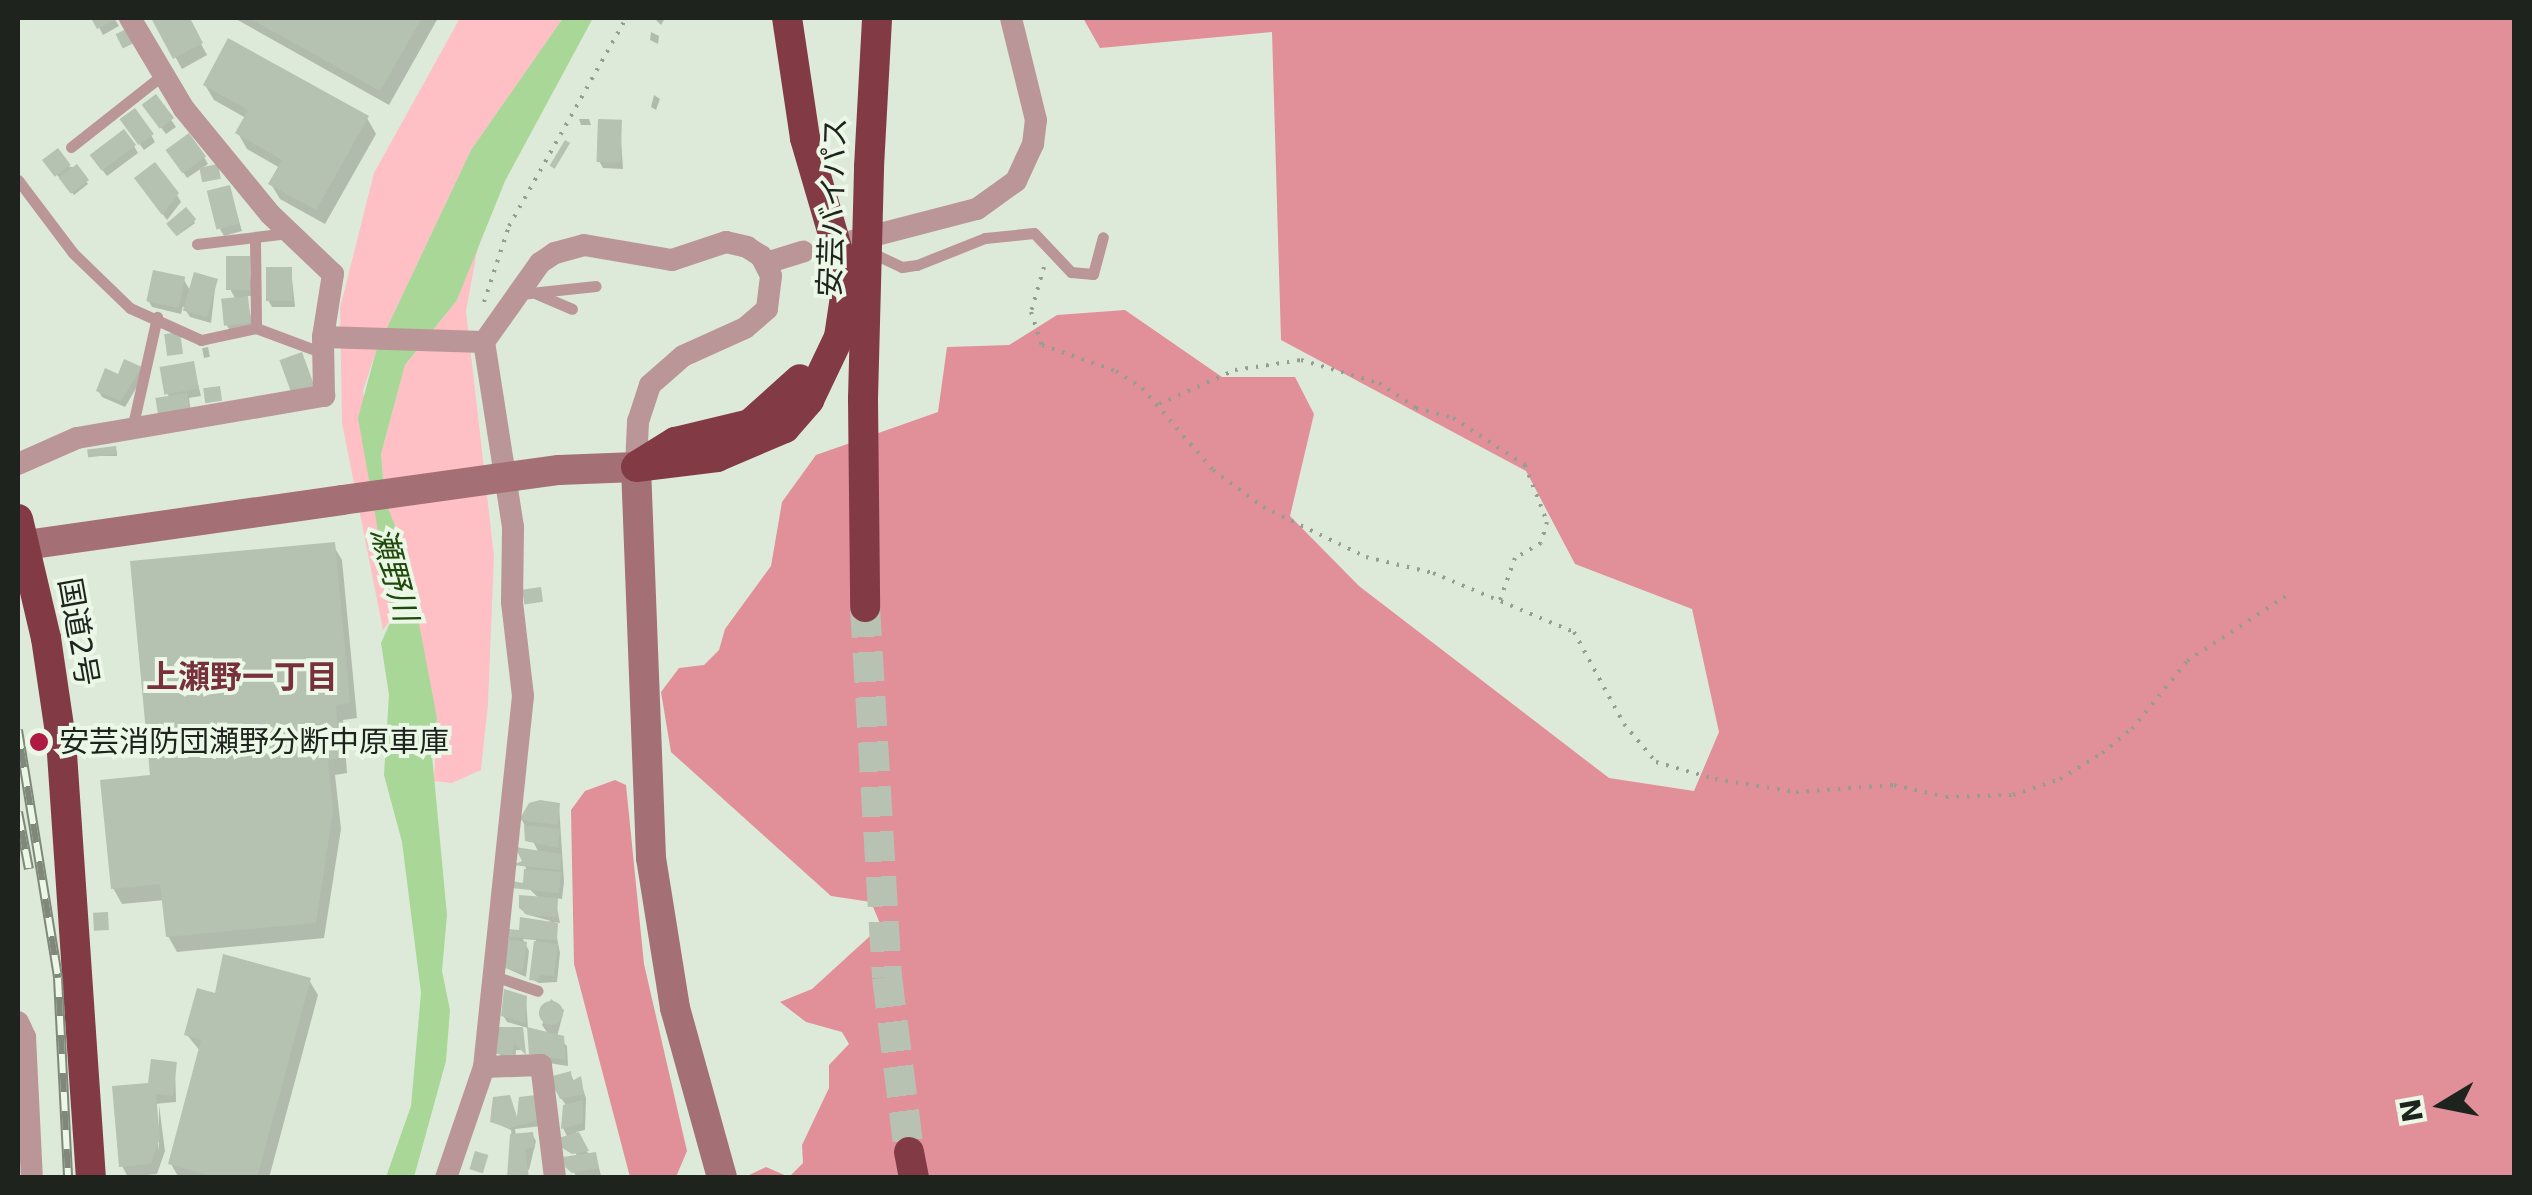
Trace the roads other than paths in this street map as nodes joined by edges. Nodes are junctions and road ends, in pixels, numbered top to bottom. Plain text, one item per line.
1 (130, 18) edge
2 (773, 18) edge
3 (787, 18) edge
4 (877, 18) edge
5 (1011, 18) edge
6 (160, 77) junction
7 (71, 147) dead end
8 (18, 180) edge
9 (288, 234) junction
10 (1103, 237) dead end
11 (255, 241) junction
12 (849, 242) joint
13 (197, 244) dead end
14 (803, 252) dead end
15 (766, 263) junction
16 (596, 286) dead end
17 (526, 294) junction
18 (572, 309) dead end
19 (157, 317) junction
20 (256, 328) junction
21 (478, 342) junction
22 (325, 343) junction
23 (132, 432) junction
24 (18, 464) edge
25 (636, 467) junction
26 (22, 532) edge
27 (864, 607) tunnel mouth
28 (494, 976) junction
29 (538, 990) dead end
30 (18, 1022) edge
31 (484, 1067) junction
32 (23, 1097) edge
33 (32, 1178) edge
34 (91, 1178) edge
35 (446, 1178) edge
36 (555, 1178) edge
37 (722, 1178) edge

1 - 6 street
2 - 25 highway
3 - 25 highway
4 - 27 highway, 安芸バイパス, bridge
5 - 12 street
6 - 7 lane
6 - 9 street
8 - 19 lane
9 - 11 lane
9 - 22 street
10 - 12 lane
11 - 13 lane
11 - 20 lane
14 - 15 street
15 - 17 street
15 - 25 street
16 - 17 lane
17 - 18 lane
17 - 21 street
19 - 20 lane
19 - 23 lane
20 - 22 lane
21 - 22 street
21 - 28 street
22 - 23 street
23 - 24 street
25 - 26 street, bridge
25 - 37 street
26 - 34 highway, 国道2号
28 - 29 lane
28 - 31 street
30 - 32 street
31 - 35 street
31 - 36 street
32 - 33 street

